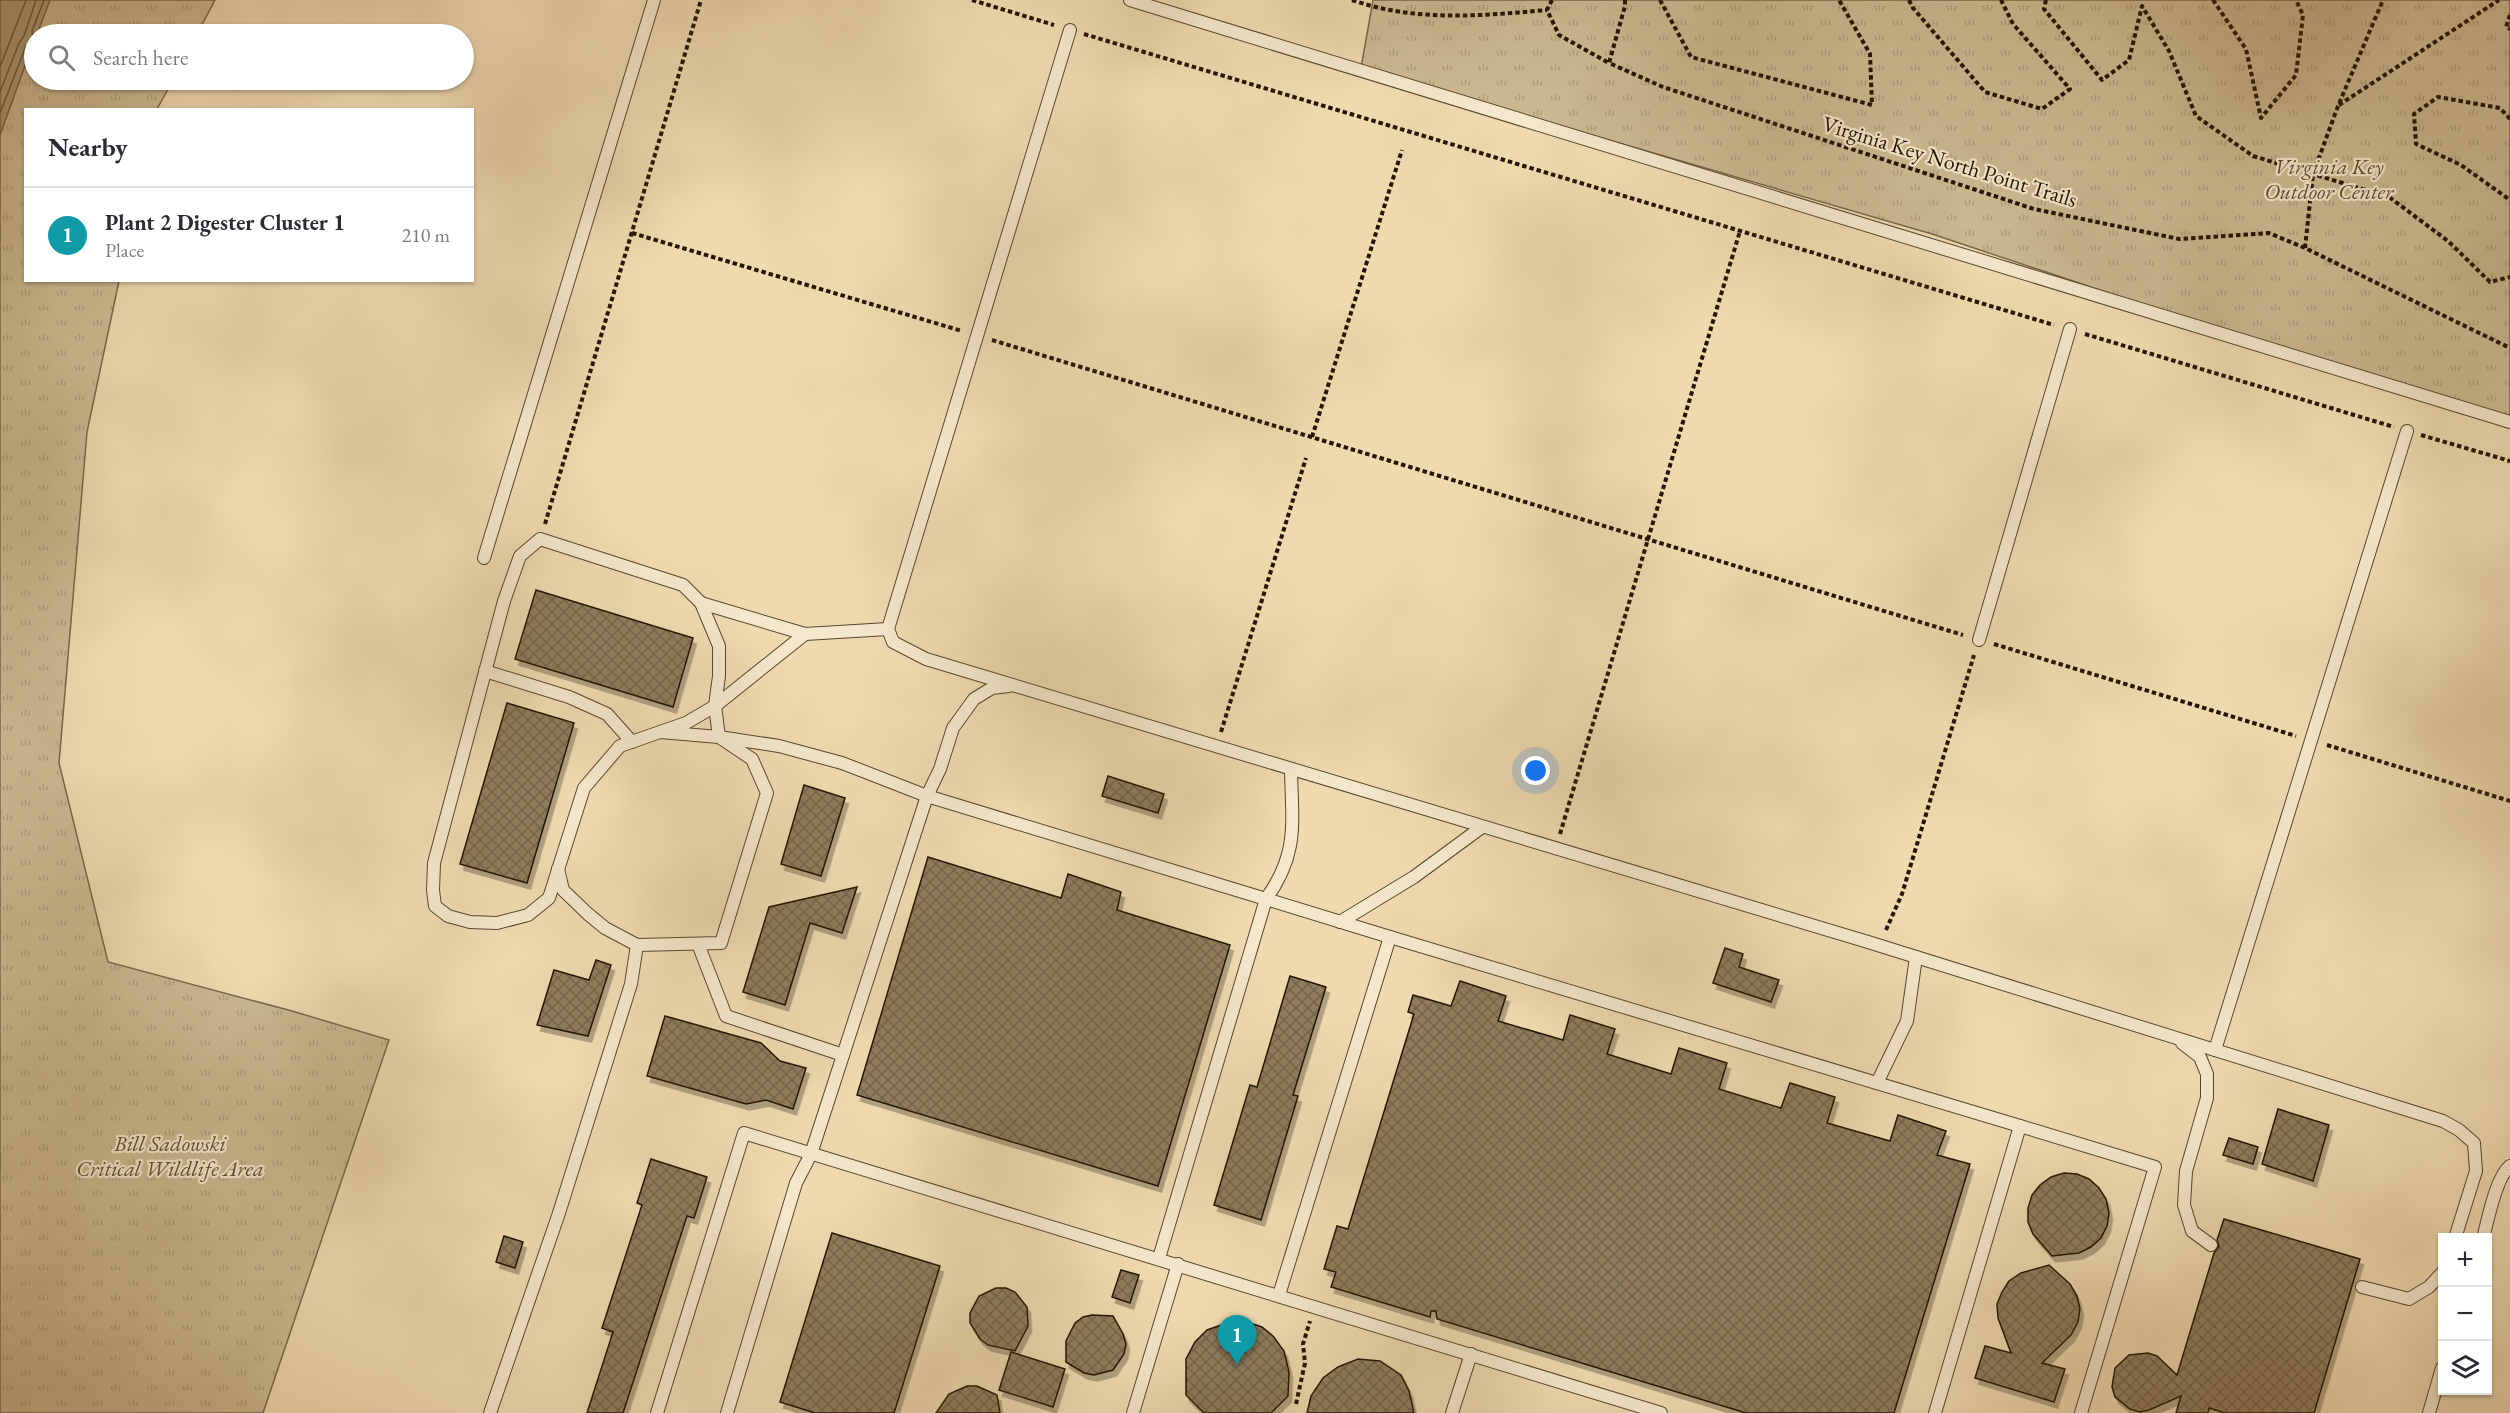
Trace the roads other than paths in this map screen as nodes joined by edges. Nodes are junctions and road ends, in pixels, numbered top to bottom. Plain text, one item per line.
1 (654, 0) edge
2 (1130, 0) edge
3 (1070, 30) road end
4 (2070, 329) road end
5 (2510, 422) edge
6 (2407, 431) road end
7 (484, 558) dead end
8 (701, 603) junction
9 (888, 629) junction
10 (805, 634) junction
11 (1979, 640) road end
12 (485, 671) junction
13 (1014, 686) junction
14 (716, 706) junction
15 (660, 732) junction
16 (718, 737) junction
17 (632, 742) junction
18 (1291, 770) junction
19 (927, 796) junction
20 (1482, 827) junction
21 (558, 868) junction
22 (1266, 899) junction
23 (1340, 922) junction
24 (1390, 937) junction
25 (698, 944) junction
26 (637, 945) junction
27 (1916, 957) junction
28 (2174, 1037) junction
29 (2215, 1050) junction
30 (843, 1055) junction
31 (1877, 1083) junction
32 (2019, 1126) junction
33 (811, 1154) junction
34 (2510, 1166) edge
35 (2457, 1233) edge
36 (2485, 1233) edge
37 (2211, 1245) dead end
38 (1159, 1258) junction
39 (1178, 1264) junction
40 (2438, 1277) edge
41 (2362, 1287) dead end
42 (1279, 1295) junction
43 (1471, 1354) junction
44 (2438, 1382) edge
45 (490, 1413) edge
46 (657, 1413) edge
47 (727, 1413) edge
48 (1133, 1413) edge
49 (1452, 1413) edge
50 (1661, 1413) edge
51 (1935, 1413) edge
52 (2082, 1413) edge
53 (2429, 1413) edge

1 - 7 lane
2 - 5 lane
3 - 9 lane
4 - 11 lane
6 - 29 lane
8 - 10 lane
8 - 12 lane
8 - 14 lane
9 - 10 lane
9 - 13 lane
10 - 14 lane
12 - 17 lane
12 - 21 lane
13 - 18 lane
13 - 19 lane
14 - 15 lane
14 - 16 lane
15 - 16 lane
15 - 17 lane
16 - 19 lane
16 - 25 lane
17 - 21 lane
18 - 20 lane
18 - 22 lane
19 - 22 lane
19 - 30 lane
20 - 23 lane
20 - 27 lane
21 - 26 lane
22 - 23 lane
22 - 38 lane
23 - 24 lane
24 - 31 lane
24 - 42 lane
25 - 26 lane
25 - 30 lane
26 - 45 lane
27 - 28 lane
27 - 31 lane
28 - 29 lane
28 - 37 lane
29 - 35 lane
30 - 33 lane
31 - 32 lane
32 - 51 lane
32 - 52 lane
33 - 38 lane
33 - 46 lane
33 - 47 lane
34 - 36 lane
38 - 39 lane
39 - 42 lane
39 - 48 lane
40 - 41 lane
42 - 43 lane
43 - 49 lane
43 - 50 lane
44 - 53 lane

